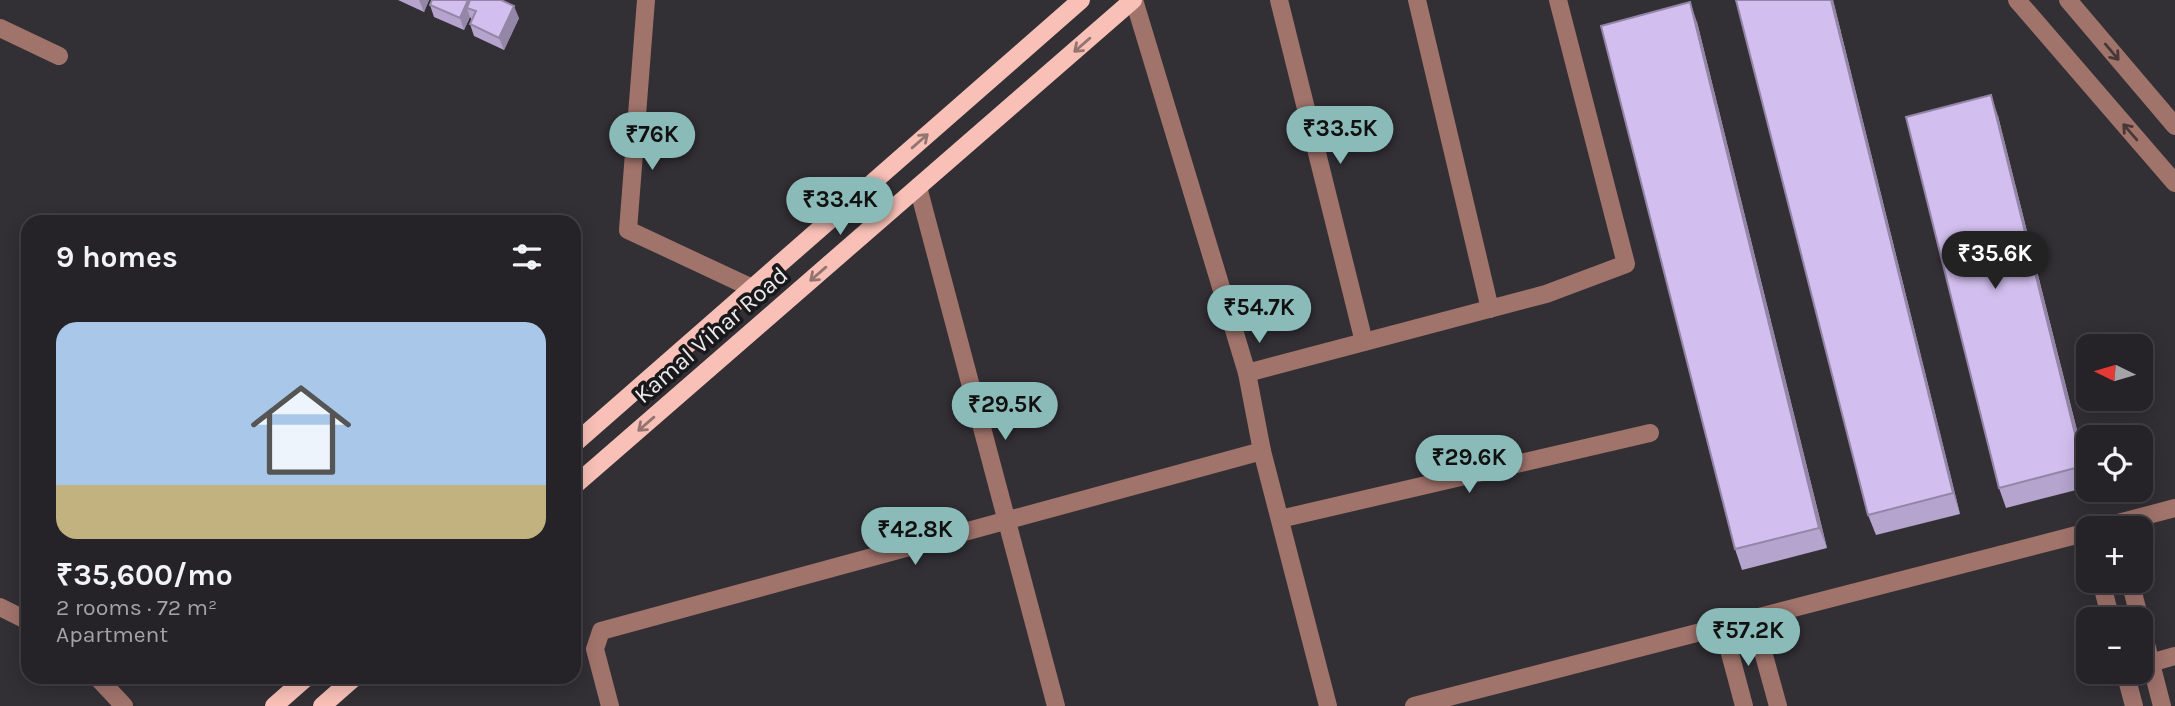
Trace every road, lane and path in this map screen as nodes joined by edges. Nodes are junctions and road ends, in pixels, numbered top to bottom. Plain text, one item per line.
1 (646, 0) edge
2 (1081, 0) edge
3 (1134, 0) edge
4 (1279, 0) edge
5 (1417, 0) edge
6 (1558, 0) edge
7 (2068, 0) edge
8 (2028, 4) edge
9 (0, 28) edge
10 (59, 56) dead end
11 (2175, 126) edge
12 (2175, 183) edge
13 (918, 187) junction
14 (752, 288) junction
15 (1490, 309) junction
16 (1364, 342) junction
17 (1247, 373) junction
18 (1650, 433) dead end
19 (581, 438) edge
20 (1262, 451) junction
21 (581, 480) edge
22 (2175, 508) edge
23 (2148, 516) edge
24 (1280, 519) junction
25 (1006, 522) junction
26 (2076, 535) edge
27 (0, 607) edge
28 (21, 618) edge
29 (1754, 619) junction
30 (1723, 627) junction
31 (2175, 656) edge
32 (2153, 662) edge
33 (2153, 682) edge
34 (104, 684) edge
35 (299, 684) edge
36 (347, 684) edge
37 (2128, 684) edge
38 (124, 706) edge
39 (274, 706) edge
40 (321, 706) edge
41 (610, 706) edge
42 (1056, 706) edge
43 (1328, 706) edge
44 (1414, 706) edge
45 (1744, 706) edge
46 (1778, 706) edge
47 (2134, 706) edge
48 (2162, 706) edge

1 - 14 street
14 -> 2 main road, Kamal Vihar Road
3 -> 13 main road, Kamal Vihar Road
3 - 17 street
4 - 16 street
5 - 15 street
6 - 15 street
7 -> 11 street
12 -> 8 street
9 - 10 street
13 -> 21 main road, Kamal Vihar Road
13 - 25 street
14 - 19 main road, Kamal Vihar Road
15 - 16 street
16 - 17 street
17 - 20 street
18 - 24 street
20 - 24 street
20 - 25 street
22 - 23 street
24 - 43 street
25 - 41 street
25 - 42 street
26 - 29 street
27 - 28 street
29 - 30 street
29 - 46 street
30 - 44 street
30 - 45 street
31 - 32 street
33 - 48 street
34 - 38 street
35 - 39 main road
36 - 40 main road
37 - 47 street

